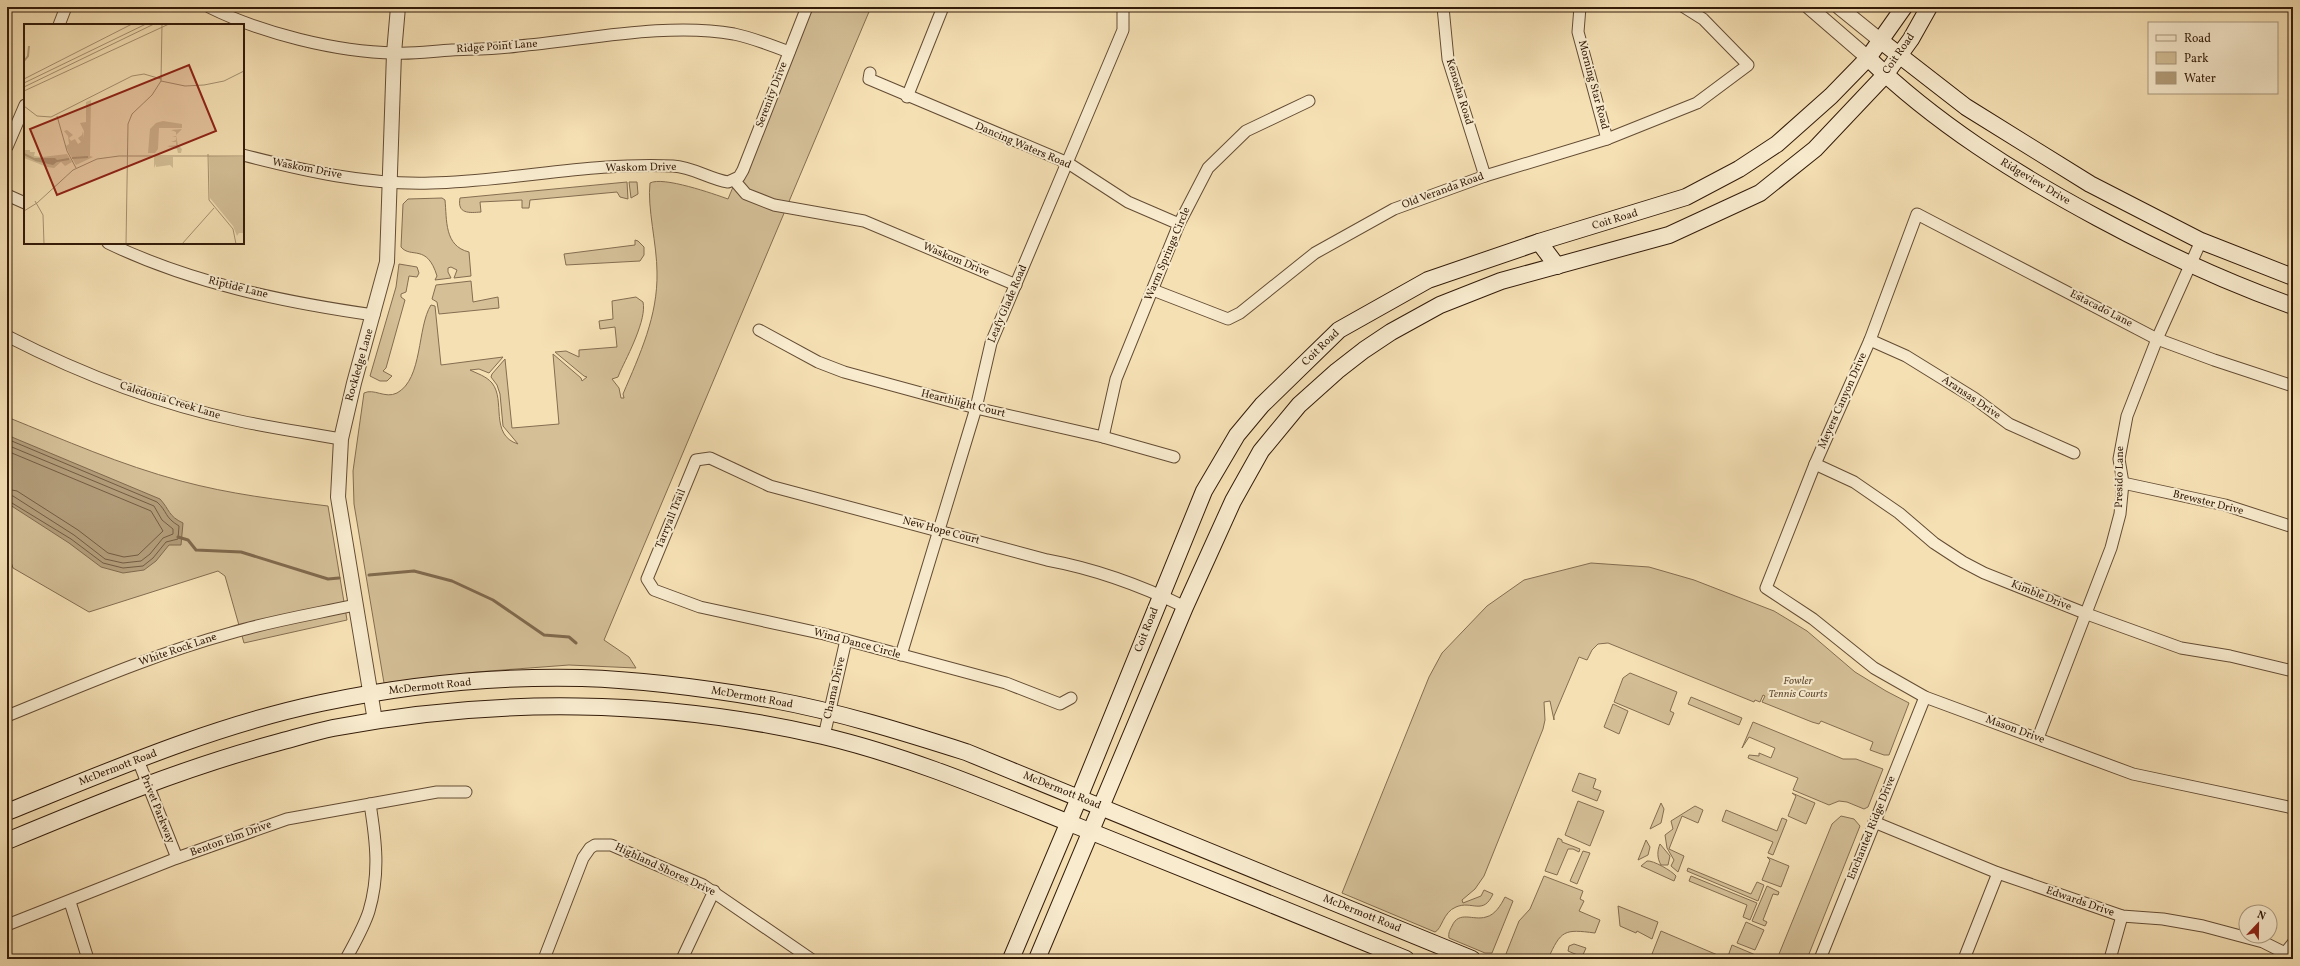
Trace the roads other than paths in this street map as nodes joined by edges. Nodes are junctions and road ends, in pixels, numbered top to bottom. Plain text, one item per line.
1 (66, 7) edge
2 (209, 7) edge
3 (398, 7) edge
4 (807, 7) edge
5 (943, 7) edge
6 (1123, 7) edge
7 (1443, 7) edge
8 (1580, 7) edge
9 (1684, 7) edge
10 (1810, 7) edge
11 (1840, 7) edge
12 (1904, 7) edge
13 (1928, 7) edge
14 (59, 24) edge
15 (1882, 41) junction
16 (789, 52) junction
17 (394, 53) junction
18 (1900, 56) junction
19 (1868, 58) junction
20 (870, 73) dead end
21 (1885, 75) junction
22 (907, 97) junction
23 (1309, 101) dead end
24 (24, 107) edge
25 (1607, 139) junction
26 (7, 147) edge
27 (244, 156) edge
28 (1068, 163) junction
29 (1485, 176) junction
30 (734, 180) junction
31 (390, 182) junction
32 (7, 195) edge
33 (24, 203) edge
34 (1917, 214) joint
35 (1179, 224) junction
36 (2201, 241) junction
37 (1539, 242) junction
38 (110, 244) edge
39 (2190, 265) junction
40 (1557, 266) junction
41 (1538, 272) junction
42 (2293, 277) edge
43 (1016, 285) junction
44 (1153, 290) junction
45 (2293, 306) edge
46 (374, 315) junction
47 (759, 330) dead end
48 (7, 336) edge
49 (2157, 338) junction
50 (1870, 340) junction
51 (2293, 386) edge
52 (976, 408) junction
53 (1103, 437) junction
54 (341, 439) junction
55 (2074, 453) dead end
56 (1174, 457) dead end
57 (696, 460) joint
58 (1815, 464) junction
59 (2123, 483) junction
60 (2293, 527) edge
61 (940, 531) junction
62 (647, 579) joint
63 (1766, 588) joint
64 (1161, 595) junction
65 (354, 598) junction
66 (1185, 607) junction
67 (2087, 614) junction
68 (846, 640) junction
69 (901, 655) junction
70 (2293, 672) edge
71 (370, 694) junction
72 (1925, 697) junction
73 (1071, 698) dead end
74 (830, 714) junction
75 (7, 716) edge
76 (375, 721) junction
77 (824, 736) junction
78 (2038, 738) junction
79 (138, 760) junction
80 (146, 784) junction
81 (466, 792) dead end
82 (1079, 798) junction
83 (370, 804) junction
84 (1101, 807) junction
85 (2293, 808) edge
86 (7, 812) edge
87 (1069, 822) junction
88 (1874, 822) junction
89 (1090, 831) junction
90 (7, 841) edge
91 (177, 858) junction
92 (1998, 873) junction
93 (714, 890) junction
94 (1322, 898) junction
95 (70, 902) junction
96 (2122, 916) junction
97 (1313, 921) junction
98 (7, 925) edge
99 (1019, 940) junction
100 (2293, 943) edge
101 (2286, 956) edge
102 (88, 959) edge
103 (346, 959) edge
104 (544, 959) edge
105 (682, 959) edge
106 (811, 959) edge
107 (1011, 959) edge
108 (1020, 959) edge
109 (1037, 959) edge
110 (1406, 959) edge
111 (1472, 959) edge
112 (1820, 959) edge
113 (1964, 959) edge
114 (2110, 959) edge

1 - 14 street
2 - 17 street, Ridge Point Lane
3 - 17 street, Rockledge Lane
4 - 16 street, Serenity Drive
5 - 22 street
6 - 28 street, Leafy Glade Road
7 - 29 street, Kenosha Road
8 - 25 street, Morning Star Road
9 - 25 street, Old Veranda Road
10 - 19 street, Ridgeview Drive
11 - 15 street
12 - 15 main road, Coit Road
13 - 18 main road, Coit Road
15 - 18 main road
15 - 19 main road, Coit Road
16 - 17 street, Ridge Point Lane
16 - 30 street, Serenity Drive
17 - 31 street, Rockledge Lane
18 - 21 main road, Coit Road
18 - 36 main road
19 - 21 main road, Ridgeview Drive
19 - 37 main road, Coit Road
20 - 22 street, Dancing Waters Road
21 - 39 main road, Ridgeview Drive
21 - 40 main road, Coit Road
22 - 28 street, Dancing Waters Road
23 - 35 street, Warm Springs Circle
24 - 26 street
25 - 29 street, Old Veranda Road
27 - 31 street, Waskom Drive
28 - 35 street, Dancing Waters Road
28 - 43 street, Leafy Glade Road
29 - 44 street, Old Veranda Road
30 - 31 street, Waskom Drive
30 - 43 street, Waskom Drive
31 - 46 street, Rockledge Lane
32 - 33 street
34 - 49 street, Estacado Lane
34 - 50 street, Meyers Canyon Drive
35 - 44 street, Warm Springs Circle
36 - 39 street, Presido Lane
36 - 42 main road
37 - 40 main road
37 - 41 main road
37 - 64 main road, Coit Road
38 - 46 street, Riptide Lane
39 - 45 main road, Ridgeview Drive
39 - 49 street, Presido Lane
40 - 41 main road, Coit Road
41 - 66 main road, Coit Road
43 - 52 street, Leafy Glade Road
44 - 53 street, Warm Springs Circle
46 - 54 street, Rockledge Lane
47 - 52 street, Hearthlight Court
48 - 54 street, Caledonia Creek Lane
49 - 51 street, Estacado Lane
49 - 59 street, Presido Lane
50 - 55 street, Aransas Drive
50 - 58 street, Meyers Canyon Drive
52 - 53 street, Hearthlight Court
52 - 61 street, Leafy Glade Road
53 - 56 street, Hearthlight Court
54 - 65 street, Rockledge Lane
57 - 61 street, New Hope Court
57 - 62 street, Tarryall Trail
58 - 63 street, Meyers Canyon Drive
58 - 67 street, Kimble Drive
59 - 60 street, Brewster Drive
59 - 67 street, Presido Lane
61 - 64 street, New Hope Court
61 - 69 street, Leafy Glade Road
62 - 68 street, Wind Dance Circle
63 - 72 street, Mason Drive
64 - 66 street, New Hope Court
64 - 82 main road, Coit Road
65 - 71 street, Rockledge Lane
65 - 75 street, White Rock Lane
66 - 84 main road, Coit Road
67 - 70 street, Kimble Drive
67 - 78 street, Presido Lane
68 - 69 street, Wind Dance Circle
68 - 74 street, Chama Drive
69 - 73 street, Wind Dance Circle
71 - 74 main road, McDermott Road
71 - 76 street, Rockledge Lane
71 - 79 main road, McDermott Road
72 - 78 street, Mason Drive
72 - 88 street, Enchanted Ridge Drive
74 - 77 street, Chama Drive
74 - 82 main road, McDermott Road
76 - 77 main road
76 - 80 main road
77 - 87 main road
78 - 85 street, Mason Drive
79 - 80 street, Privet Parkway
79 - 86 main road, McDermott Road
80 - 90 main road
80 - 91 street, Privet Parkway
81 - 83 street, Benton Elm Drive
82 - 84 main road, McDermott Road
82 - 87 main road, Coit Road
83 - 91 street, Benton Elm Drive
83 - 103 street
84 - 89 main road, Coit Road
84 - 94 main road, McDermott Road
87 - 89 main road
87 - 99 main road, Coit Road
88 - 92 street, Edwards Drive
88 - 112 street, Enchanted Ridge Drive
89 - 97 main road
89 - 109 main road, Coit Road
91 - 95 street, Benton Elm Drive
92 - 96 street, Edwards Drive
92 - 113 street
93 - 104 street, Highland Shores Drive
93 - 105 street
93 - 106 street, Highland Shores Drive
94 - 97 main road
94 - 111 main road, McDermott Road
95 - 98 street, Benton Elm Drive
95 - 102 street
96 - 101 street, Edwards Drive
96 - 114 street
97 - 110 main road
99 - 107 main road, Coit Road
99 - 108 main road
100 - 101 street

